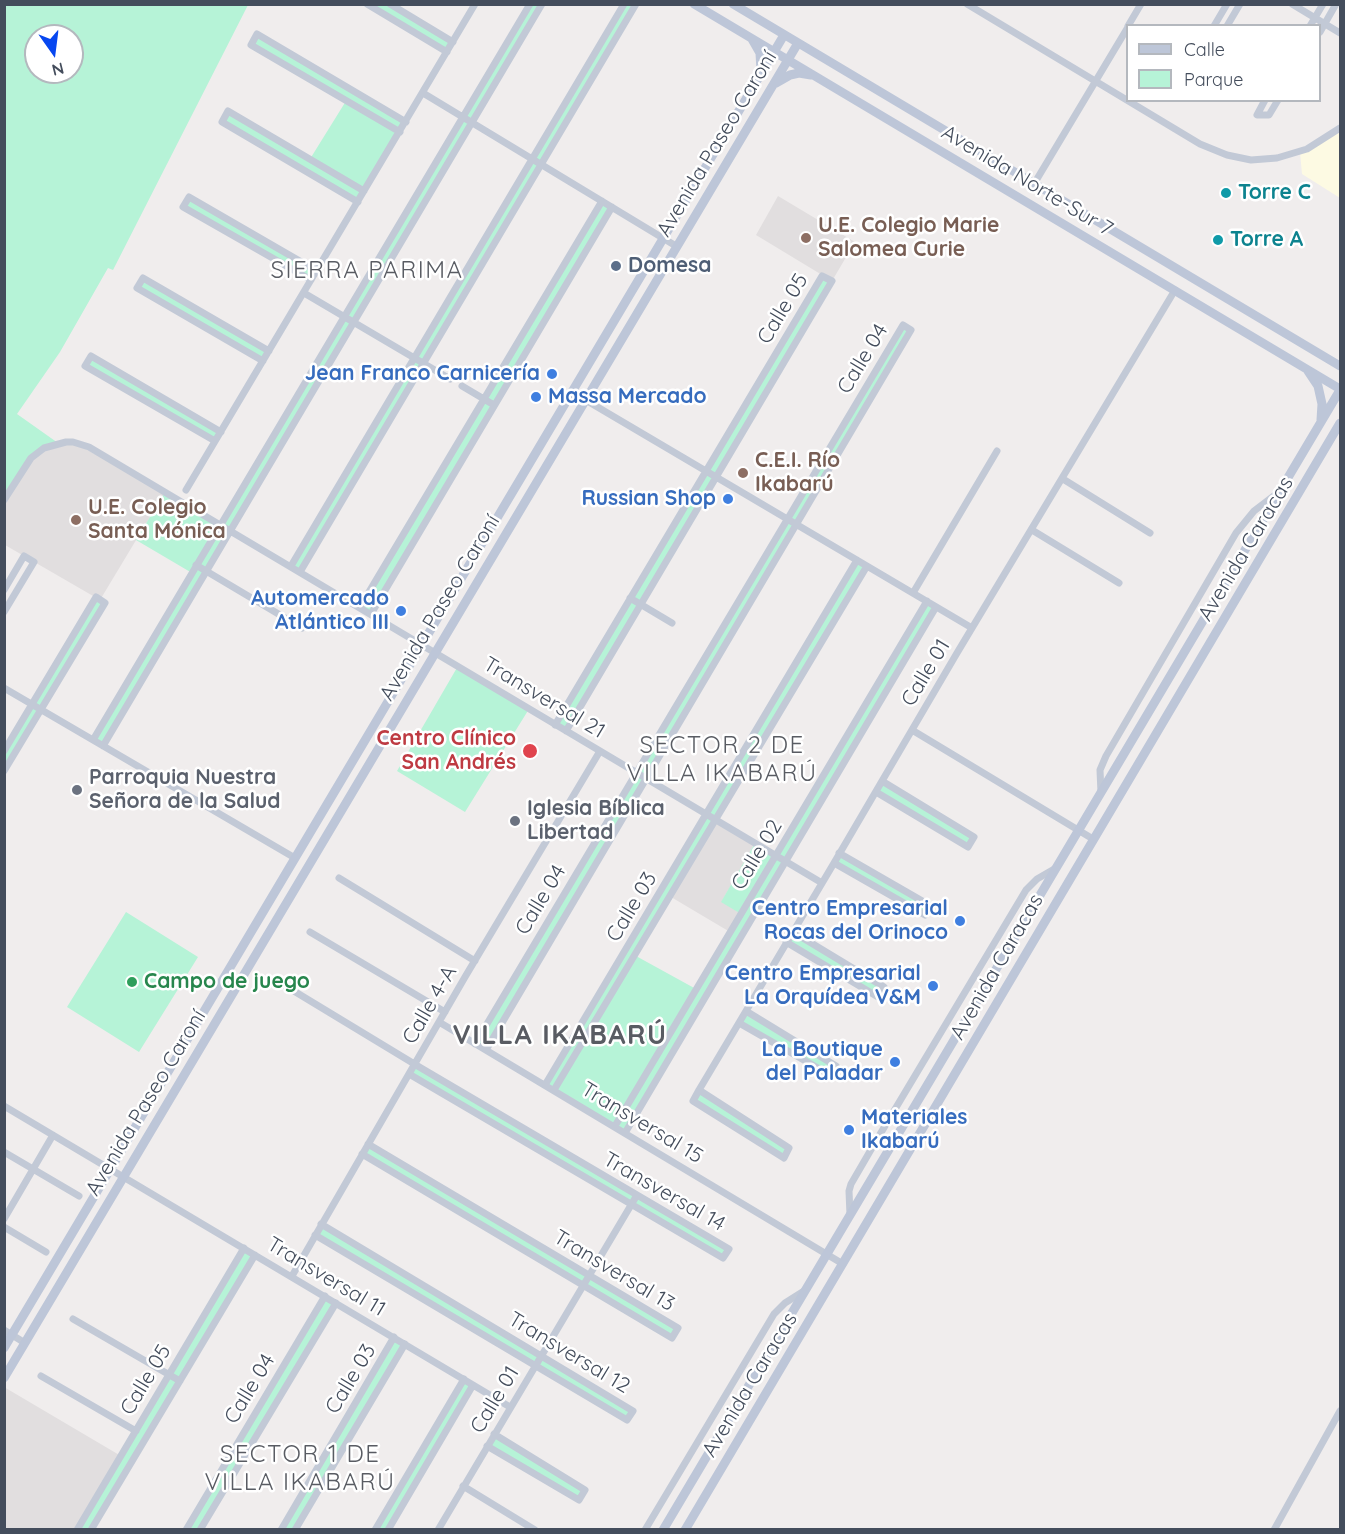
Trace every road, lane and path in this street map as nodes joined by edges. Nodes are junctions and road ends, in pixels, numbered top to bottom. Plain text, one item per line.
1 (367, 4) edge
2 (390, 4) edge
3 (475, 4) edge
4 (530, 4) edge
5 (542, 4) edge
6 (624, 4) edge
7 (636, 4) edge
8 (694, 4) edge
9 (733, 4) edge
10 (967, 4) edge
11 (1141, 4) edge
12 (1227, 4) edge
13 (1240, 4) edge
14 (1292, 4) edge
15 (1323, 4) edge
16 (1336, 4) edge
17 (1315, 18) junction
18 (1129, 24) edge
19 (1215, 24) edge
20 (1228, 24) edge
21 (1311, 24) edge
22 (1324, 24) junction
23 (1126, 29) edge
24 (1321, 30) edge
25 (1341, 33) edge
26 (784, 35) junction
27 (752, 39) junction
28 (453, 42) junction
29 (798, 43) junction
30 (447, 52) junction
31 (773, 52) junction
32 (788, 60) junction
33 (760, 74) junction
34 (815, 76) junction
35 (1095, 82) junction
36 (774, 84) junction
37 (423, 93) junction
38 (1126, 100) edge
39 (1129, 102) edge
40 (1265, 102) edge
41 (1277, 102) edge
42 (463, 117) junction
43 (406, 122) junction
44 (472, 123) junction
45 (1341, 128) edge
46 (400, 132) junction
47 (532, 159) junction
48 (542, 165) junction
49 (1035, 184) junction
50 (364, 191) junction
51 (602, 201) junction
52 (358, 202) junction
53 (612, 207) junction
54 (400, 222) junction
55 (410, 228) junction
56 (664, 238) junction
57 (676, 246) junction
58 (472, 261) junction
59 (481, 267) junction
60 (317, 271) junction
61 (311, 280) junction
62 (1175, 290) junction
63 (304, 293) junction
64 (544, 298) junction
65 (554, 305) junction
66 (344, 317) junction
67 (353, 323) junction
68 (269, 351) junction
69 (1320, 354) junction
70 (1341, 356) edge
71 (414, 358) junction
72 (263, 361) junction
73 (423, 364) junction
74 (1341, 366) edge
75 (1307, 369) junction
76 (450, 379) dead end
77 (462, 386) dead end
78 (1341, 389) edge
79 (572, 392) junction
80 (484, 399) junction
81 (585, 399) junction
82 (494, 405) junction
83 (283, 420) junction
84 (1321, 423) junction
85 (292, 426) junction
86 (1339, 426) edge
87 (221, 432) junction
88 (215, 441) junction
89 (998, 451) dead end
90 (350, 466) junction
91 (360, 471) junction
92 (706, 471) junction
93 (716, 477) junction
94 (1063, 479) junction
95 (186, 490) dead end
96 (1280, 492) junction
97 (4, 500) edge
98 (420, 506) junction
99 (431, 512) junction
100 (787, 519) junction
101 (221, 525) junction
102 (798, 525) junction
103 (230, 530) junction
104 (1032, 530) junction
105 (1150, 533) dead end
106 (857, 560) junction
107 (196, 565) junction
108 (291, 566) junction
109 (867, 566) junction
110 (206, 571) junction
111 (300, 572) junction
112 (753, 575) junction
113 (764, 581) junction
114 (1119, 583) dead end
115 (4, 590) edge
116 (839, 590) junction
117 (913, 593) junction
118 (850, 596) junction
119 (630, 598) junction
120 (927, 601) junction
121 (641, 604) junction
122 (360, 607) junction
123 (936, 607) junction
124 (4, 612) edge
125 (370, 614) junction
126 (672, 623) dead end
127 (913, 624) junction
128 (302, 628) dead end
129 (972, 628) junction
130 (923, 629) junction
131 (156, 634) junction
132 (166, 639) junction
133 (422, 644) junction
134 (711, 645) junction
135 (434, 652) junction
136 (722, 652) junction
137 (782, 687) junction
138 (4, 688) edge
139 (792, 692) junction
140 (32, 704) junction
141 (41, 709) junction
142 (555, 724) junction
143 (852, 728) junction
144 (912, 730) junction
145 (566, 731) junction
146 (861, 733) junction
147 (93, 740) junction
148 (103, 746) junction
149 (4, 751) edge
150 (600, 751) junction
151 (4, 771) edge
152 (636, 772) junction
153 (646, 779) junction
154 (882, 782) junction
155 (876, 792) junction
156 (1101, 793) junction
157 (706, 814) junction
158 (800, 814) junction
159 (717, 820) junction
160 (810, 820) junction
161 (1079, 830) junction
162 (1093, 839) junction
163 (839, 853) junction
164 (776, 855) junction
165 (295, 858) junction
166 (786, 861) junction
167 (834, 863) junction
168 (1056, 868) junction
169 (339, 878) dead end
170 (822, 883) junction
171 (556, 908) junction
172 (566, 914) junction
173 (310, 932) dead end
174 (793, 932) junction
175 (786, 942) junction
176 (625, 950) junction
177 (635, 956) junction
178 (475, 961) junction
179 (279, 982) dead end
180 (696, 990) junction
181 (706, 995) junction
182 (746, 1011) junction
183 (445, 1012) junction
184 (439, 1022) junction
185 (739, 1023) junction
186 (475, 1044) junction
187 (486, 1050) junction
188 (414, 1064) junction
189 (409, 1074) junction
190 (644, 1078) junction
191 (654, 1084) junction
192 (545, 1085) junction
193 (554, 1090) junction
194 (699, 1090) junction
195 (472, 1098) junction
196 (4, 1106) edge
197 (466, 1108) junction
198 (615, 1126) junction
199 (526, 1130) junction
200 (625, 1133) junction
201 (53, 1135) junction
202 (520, 1139) junction
203 (368, 1144) junction
204 (4, 1152) edge
205 (362, 1154) junction
206 (571, 1156) junction
207 (565, 1165) junction
208 (33, 1169) junction
209 (111, 1169) junction
210 (124, 1177) junction
211 (637, 1195) junction
212 (79, 1196) dead end
213 (631, 1204) junction
214 (481, 1211) junction
215 (850, 1215) junction
216 (4, 1219) edge
217 (474, 1221) junction
218 (321, 1224) junction
219 (4, 1227) edge
220 (315, 1235) junction
221 (533, 1242) junction
222 (244, 1248) junction
223 (46, 1252) dead end
224 (527, 1252) junction
225 (826, 1254) junction
226 (255, 1255) junction
227 (843, 1264) junction
228 (588, 1275) junction
229 (292, 1276) junction
230 (583, 1285) junction
231 (432, 1290) junction
232 (804, 1291) junction
233 (324, 1296) junction
234 (425, 1300) junction
235 (336, 1302) junction
236 (73, 1319) dead end
237 (8, 1333) edge
238 (394, 1338) junction
239 (25, 1343) junction
240 (405, 1344) junction
241 (4, 1348) edge
242 (541, 1356) junction
243 (535, 1365) junction
244 (169, 1375) junction
245 (41, 1376) dead end
246 (4, 1378) edge
247 (464, 1379) junction
248 (180, 1381) junction
249 (473, 1385) junction
250 (356, 1401) junction
251 (151, 1404) junction
252 (510, 1407) junction
253 (367, 1408) junction
254 (162, 1411) junction
255 (1341, 1411) edge
256 (252, 1418) junction
257 (263, 1424) junction
258 (137, 1429) junction
259 (148, 1433) junction
260 (494, 1434) junction
261 (487, 1446) junction
262 (319, 1464) junction
263 (330, 1470) junction
264 (463, 1486) junction
265 (390, 1504) junction
266 (399, 1510) junction
267 (88, 1511) junction
268 (98, 1517) junction
269 (439, 1529) edge
270 (77, 1530) edge
271 (91, 1530) edge
272 (186, 1530) edge
273 (200, 1530) edge
274 (281, 1530) edge
275 (295, 1530) edge
276 (375, 1530) edge
277 (388, 1530) edge
278 (535, 1530) edge
279 (645, 1530) edge
280 (663, 1530) edge
281 (685, 1530) edge
282 (1274, 1530) edge

1 - 30 street
2 - 28 street
3 - 28 street
4 - 42 street
5 - 44 street
6 - 47 street
7 - 48 street
8 - 27 street, Avenida Norte-Sur 7
9 - 26 street, Avenida Norte-Sur 7
10 - 35 street
11 - 18 street
12 - 19 street
13 - 20 street
14 - 17 street
15 - 17 street
16 - 22 street
17 - 21 street
17 - 22 street
22 - 24 street
22 - 25 street
23 - 35 street
26 - 29 street, Avenida Norte-Sur 7
26 - 31 street, Avenida Paseo Caroní
27 - 31 street, Avenida Norte-Sur 7
27 - 33 street
28 - 30 street
29 - 32 street, Avenida Paseo Caroní
29 - 49 street, Avenida Norte-Sur 7
30 - 37 street
31 - 32 street, Avenida Norte-Sur 7
31 - 33 street, Avenida Paseo Caroní
32 - 34 street, Avenida Norte-Sur 7
32 - 36 street, Avenida Paseo Caroní
33 - 56 street, Avenida Paseo Caroní
34 - 36 street
34 - 62 street, Avenida Norte-Sur 7
35 - 38 street
35 - 49 street
36 - 57 street, Avenida Paseo Caroní
37 - 42 street
37 - 43 street
39 - 45 street
40 - 41 street
42 - 44 street
42 - 54 street
43 - 46 street
43 - 46 street
44 - 47 street
44 - 55 street
46 - 50 street
47 - 48 street
47 - 58 street
48 - 51 street
48 - 59 street
49 - 69 street, Avenida Norte-Sur 7
50 - 52 street
50 - 52 street
51 - 53 street
51 - 64 street
52 - 60 street
53 - 56 street
53 - 65 street
54 - 55 street
54 - 66 street
55 - 67 street
56 - 57 street
56 - 79 street, Avenida Paseo Caroní
57 - 81 street, Avenida Paseo Caroní
58 - 59 street
58 - 71 street
59 - 73 street
60 - 61 street
60 - 61 street
61 - 63 street
62 - 75 street, Avenida Norte-Sur 7
62 - 94 street, Calle 01
63 - 66 street
63 - 68 street
64 - 65 street
64 - 80 street
65 - 82 street
66 - 67 street
66 - 83 street
67 - 71 street
67 - 85 street
68 - 72 street
68 - 72 street
69 - 70 street
69 - 74 street, Avenida Norte-Sur 7
71 - 73 street
71 - 90 street
72 - 87 street
73 - 76 street
73 - 91 street
75 - 78 street, Avenida Norte-Sur 7
75 - 84 street
77 - 80 street
78 - 84 street, Avenida Caracas
79 - 81 street
79 - 133 street, Avenida Paseo Caroní
80 - 82 street
80 - 98 street
81 - 92 street
81 - 135 street, Avenida Paseo Caroní
82 - 99 street
83 - 85 street
83 - 101 street
84 - 96 street, Avenida Caracas
85 - 103 street
86 - 162 street, Avenida Caracas
87 - 88 street
87 - 88 street
88 - 95 street
89 - 117 street
90 - 91 street
90 - 108 street
91 - 111 street
92 - 93 street
92 - 93 street, Calle 05
92 - 119 street, Calle 05
93 - 100 street
93 - 121 street, Calle 05
94 - 104 street, Calle 01
94 - 105 street
96 - 156 street, Avenida Caracas
96 - 156 street, Avenida Caracas
97 - 101 street, Transversal 21
98 - 99 street
98 - 122 street
99 - 125 street
100 - 102 street
100 - 102 street, Calle 04
100 - 112 street, Calle 04
101 - 103 street, Transversal 21
101 - 107 street
102 - 106 street
102 - 113 street, Calle 04
103 - 108 street, Transversal 21
103 - 110 street
104 - 114 street
104 - 129 street, Calle 01
106 - 109 street
106 - 116 street, Calle 03
107 - 110 street
107 - 131 street
108 - 111 street, Transversal 21
109 - 117 street
109 - 118 street, Calle 03
110 - 128 street
110 - 132 street
111 - 122 street, Transversal 21
112 - 113 street
112 - 134 street, Calle 04
113 - 136 street, Calle 04
115 - 124 street
116 - 118 street
116 - 137 street, Calle 03
117 - 120 street
118 - 139 street, Calle 03
119 - 121 street
119 - 142 street, Calle 05
120 - 123 street
120 - 127 street, Calle 02
121 - 126 street
121 - 145 street, Calle 05
122 - 125 street, Transversal 21
123 - 129 street
123 - 130 street, Calle 02
125 - 133 street, Transversal 21
127 - 130 street
127 - 143 street, Calle 02
129 - 144 street, Calle 01
130 - 146 street, Calle 02
131 - 132 street
131 - 147 street
132 - 148 street
133 - 135 street, Transversal 21
133 - 165 street, Avenida Paseo Caroní
134 - 136 street
134 - 152 street, Calle 04
135 - 142 street, Transversal 21
135 - 210 street, Avenida Paseo Caroní
136 - 153 street, Calle 04
137 - 139 street
137 - 157 street, Calle 03
138 - 140 street
139 - 159 street, Calle 03
140 - 141 street
140 - 141 street
140 - 149 street
141 - 147 street
141 - 151 street
142 - 145 street, Transversal 21
143 - 146 street
143 - 158 street, Calle 02
144 - 154 street, Calle 01
144 - 161 street
145 - 150 street, Transversal 21
146 - 160 street, Calle 02
147 - 148 street
148 - 165 street
150 - 152 street, Transversal 21
150 - 178 street, Calle 4-A
152 - 153 street, Transversal 21
152 - 171 street, Calle 04
153 - 157 street, Transversal 21
153 - 172 street, Calle 04
154 - 155 street, Calle 01
154 - 155 street
155 - 163 street, Calle 01
156 - 161 street, Avenida Caracas
157 - 159 street, Transversal 21
157 - 176 street, Calle 03
158 - 160 street
158 - 164 street, Calle 02
159 - 164 street, Transversal 21
159 - 177 street, Calle 03
160 - 166 street, Calle 02
161 - 162 street
161 - 168 street, Avenida Caracas
162 - 227 street, Avenida Caracas
163 - 167 street, Calle 01
163 - 167 street
164 - 166 street, Transversal 21
164 - 180 street, Calle 02
165 - 209 street, Avenida Paseo Caroní
166 - 170 street, Transversal 21
166 - 181 street, Calle 02
167 - 170 street, Calle 01
168 - 215 street, Avenida Caracas
168 - 215 street, Avenida Caracas
169 - 178 street
170 - 174 street, Calle 01
171 - 172 street
171 - 186 street, Calle 04
172 - 187 street, Calle 04
173 - 183 street
174 - 175 street, Calle 01
174 - 175 street
175 - 182 street, Calle 01
176 - 177 street
176 - 192 street, Calle 03
177 - 193 street, Calle 03
178 - 183 street, Calle 4-A
179 - 188 street, Transversal 14
180 - 181 street
180 - 190 street, Calle 02
181 - 191 street, Calle 02
182 - 185 street, Calle 01
182 - 185 street
183 - 184 street, Calle 4-A
184 - 186 street, Transversal 15
184 - 188 street, Calle 4-A
185 - 194 street, Calle 01
186 - 187 street, Transversal 15
187 - 192 street, Transversal 15
188 - 189 street, Calle 4-A
188 - 195 street, Transversal 14
189 - 197 street, Transversal 14
189 - 203 street, Calle 4-A
190 - 191 street
190 - 198 street, Calle 02
191 - 200 street, Calle 02
192 - 193 street, Transversal 15
193 - 198 street, Transversal 15
194 - 194 street, Calle 01
195 - 197 street
195 - 199 street, Transversal 14
196 - 201 street, Transversal 11
197 - 202 street, Transversal 14
198 - 200 street, Transversal 15
199 - 202 street
199 - 206 street, Transversal 14
200 - 225 street, Transversal 15
201 - 208 street
201 - 209 street, Transversal 11
202 - 207 street, Transversal 14
203 - 205 street, Calle 4-A
203 - 214 street, Transversal 13
204 - 208 street
205 - 217 street, Transversal 13
205 - 218 street, Calle 4-A
206 - 207 street
206 - 211 street, Transversal 14
207 - 213 street, Transversal 14
208 - 212 street
208 - 216 street
209 - 210 street, Transversal 11
209 - 237 street, Avenida Paseo Caroní
210 - 222 street, Transversal 11
210 - 239 street, Avenida Paseo Caroní
211 - 213 street, Calle 01
211 - 213 street, Transversal 14
213 - 228 street, Calle 01
214 - 217 street
214 - 221 street, Transversal 13
215 - 225 street, Avenida Caracas
217 - 224 street, Transversal 13
218 - 220 street, Calle 4-A
218 - 231 street, Transversal 12
219 - 223 street
220 - 229 street, Calle 4-A
220 - 234 street, Transversal 12
221 - 224 street
221 - 228 street, Transversal 13
222 - 226 street, Transversal 11
222 - 244 street, Calle 05
224 - 230 street, Transversal 13
225 - 227 street, Transversal 15
225 - 232 street, Avenida Caracas
226 - 229 street, Transversal 11
226 - 248 street, Calle 05
227 - 281 street, Avenida Caracas
228 - 230 street, Calle 01
228 - 230 street, Transversal 13
229 - 233 street, Transversal 11
230 - 242 street, Calle 01
231 - 234 street
231 - 242 street, Transversal 12
232 - 279 street, Avenida Caracas
232 - 280 street, Avenida Caracas
233 - 235 street, Transversal 11
233 - 256 street, Calle 04
234 - 243 street, Transversal 12
235 - 238 street, Transversal 11
235 - 257 street, Calle 04
236 - 244 street
237 - 239 street
237 - 241 street, Avenida Paseo Caroní
238 - 240 street, Transversal 11
238 - 250 street, Calle 03
239 - 246 street, Avenida Paseo Caroní
240 - 247 street, Transversal 11
240 - 253 street, Calle 03
242 - 243 street, Calle 01
242 - 243 street, Transversal 12
243 - 252 street, Calle 01
244 - 248 street
244 - 251 street, Calle 05
245 - 258 street
247 - 249 street, Transversal 11
247 - 265 street
248 - 254 street, Calle 05
249 - 252 street, Transversal 11
249 - 266 street
250 - 253 street
250 - 262 street, Calle 03
251 - 254 street
251 - 258 street, Calle 05
252 - 260 street, Calle 01
253 - 263 street, Calle 03
254 - 259 street, Calle 05
255 - 282 street
256 - 257 street
256 - 272 street, Calle 04
257 - 273 street, Calle 04
258 - 259 street
258 - 267 street, Calle 05
259 - 268 street, Calle 05
260 - 261 street, Calle 01
260 - 261 street
261 - 264 street, Calle 01
262 - 263 street
262 - 274 street, Calle 03
263 - 275 street, Calle 03
264 - 269 street, Calle 01
264 - 278 street
265 - 266 street
265 - 276 street
266 - 277 street
267 - 268 street
267 - 270 street, Calle 05
268 - 271 street, Calle 05

